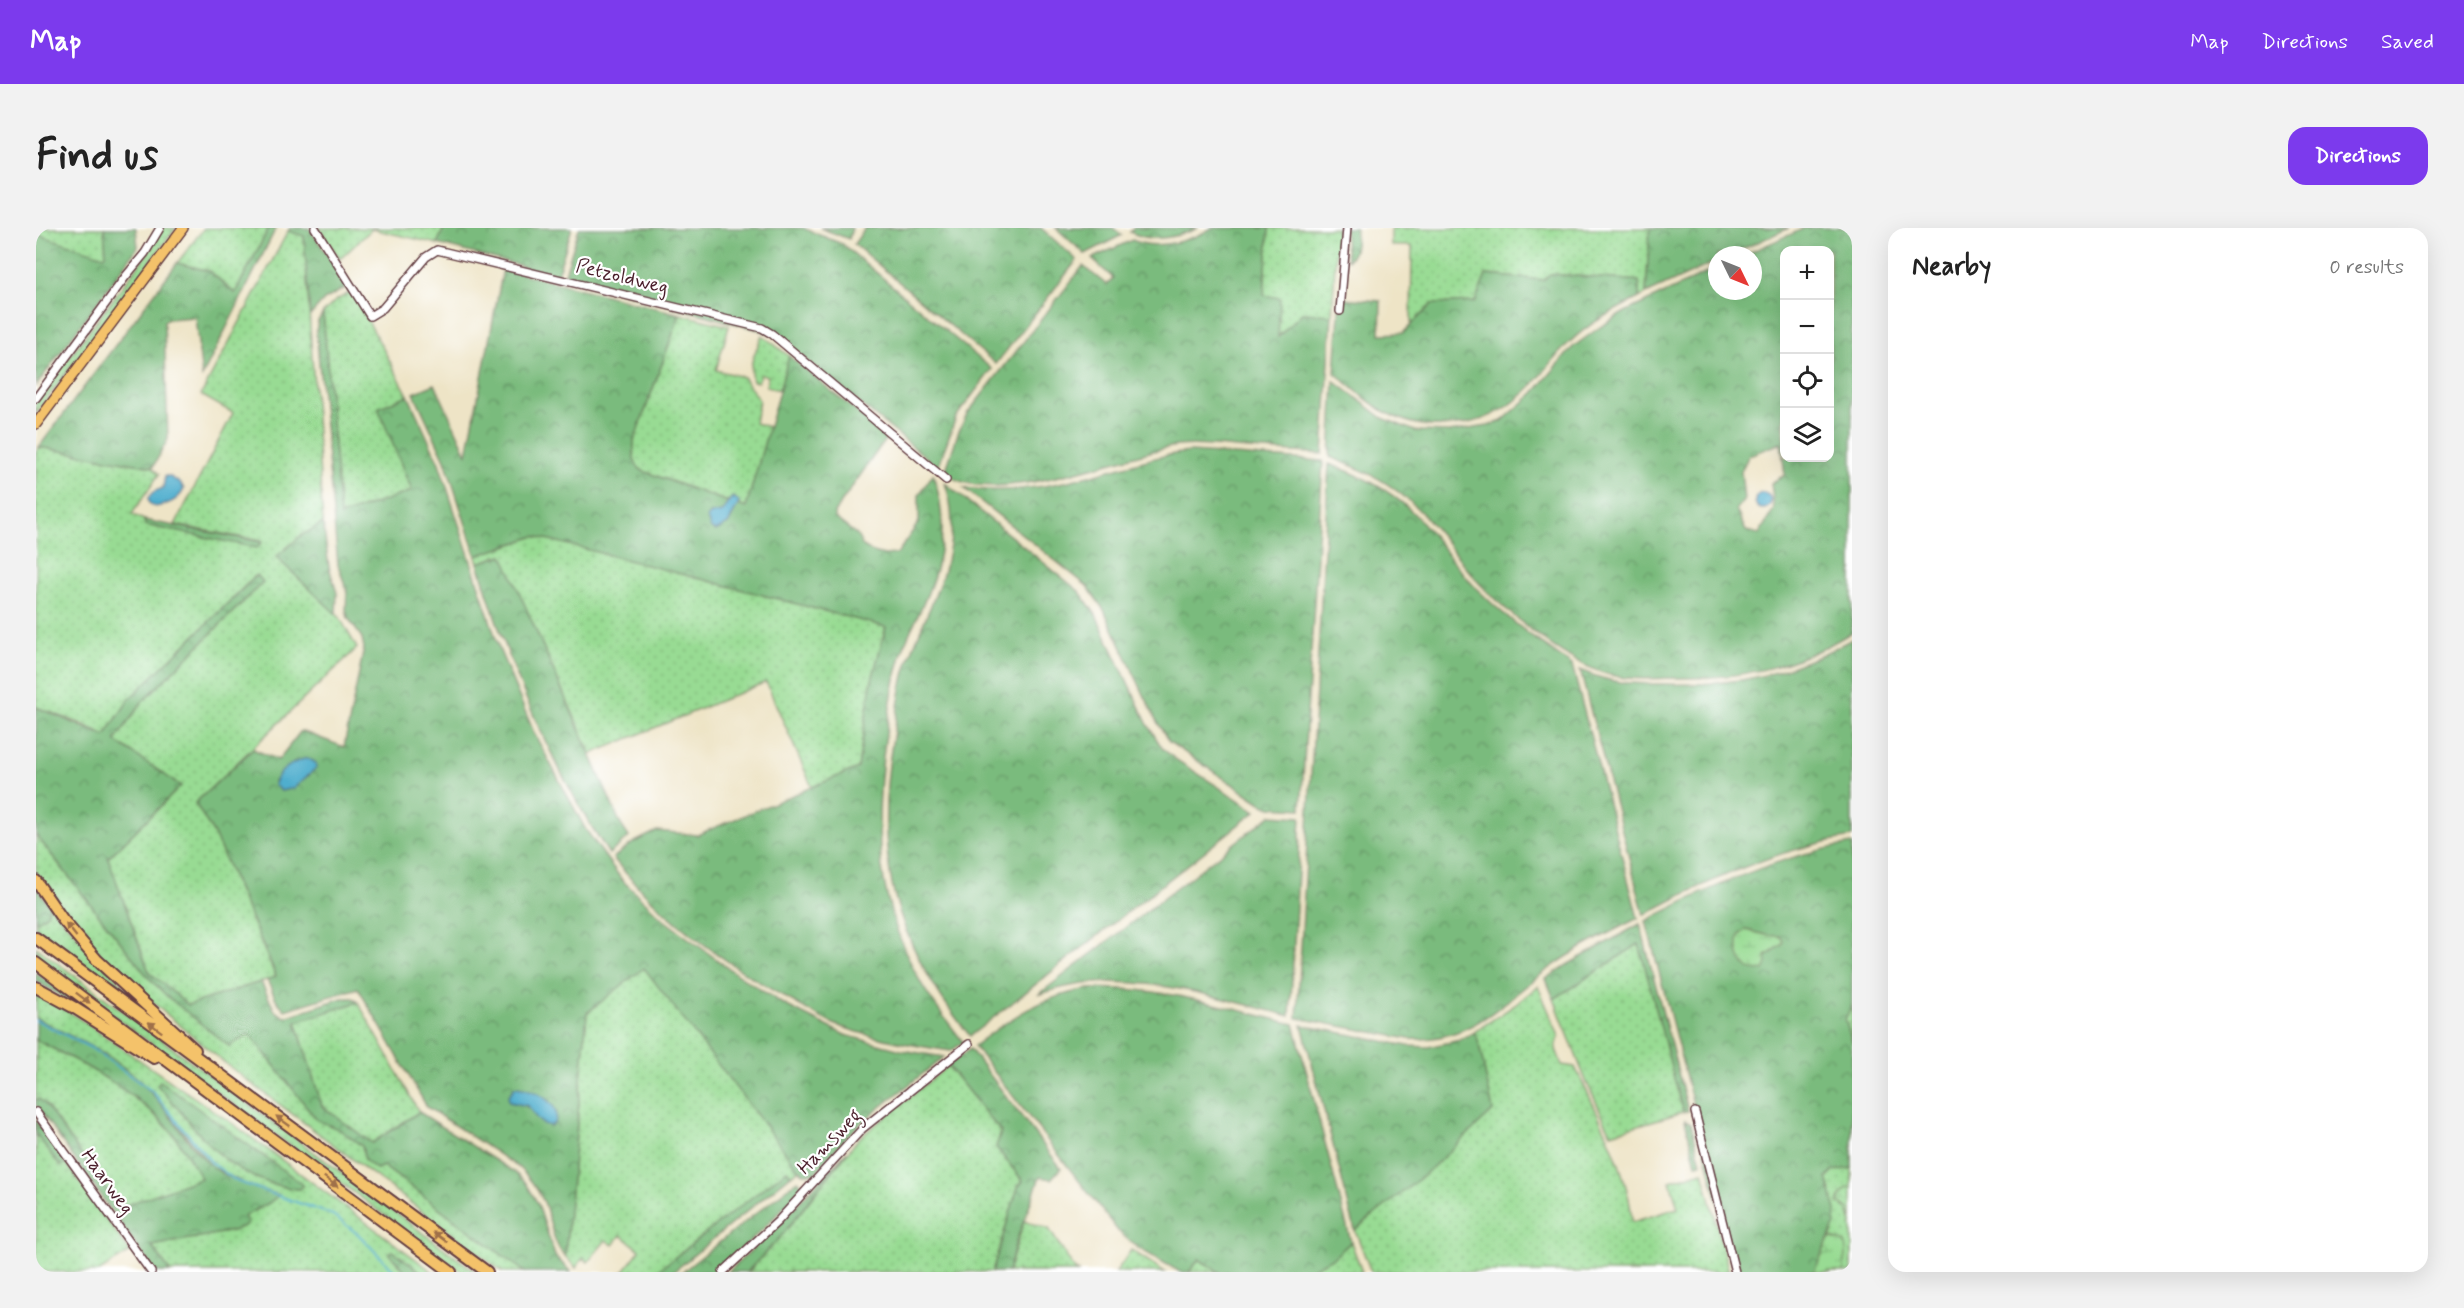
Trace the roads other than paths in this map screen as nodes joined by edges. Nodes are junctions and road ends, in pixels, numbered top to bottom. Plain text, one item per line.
1 (160, 228) edge
2 (183, 228) edge
3 (315, 228) edge
4 (1347, 228) edge
5 (1340, 311) dead end
6 (36, 398) edge
7 (36, 423) edge
8 (946, 480) dead end
9 (36, 881) edge
10 (36, 938) edge
11 (36, 963) edge
12 (36, 987) edge
13 (969, 1044) dead end
14 (219, 1074) junction
15 (200, 1085) junction
16 (36, 1112) edge
17 (1695, 1112) dead end
18 (151, 1272) edge
19 (451, 1272) edge
20 (488, 1272) edge
21 (723, 1272) edge
22 (1735, 1272) edge

1 - 6 street
2 - 7 main road
3 - 8 street, Petzoldweg
4 - 5 street
14 -> 9 highway
14 -> 10 highway
11 -> 15 highway
12 - 15 highway
13 - 21 street, Hamsweg
20 -> 14 highway
15 -> 19 highway
16 - 18 street, Haarweg
17 - 22 street

